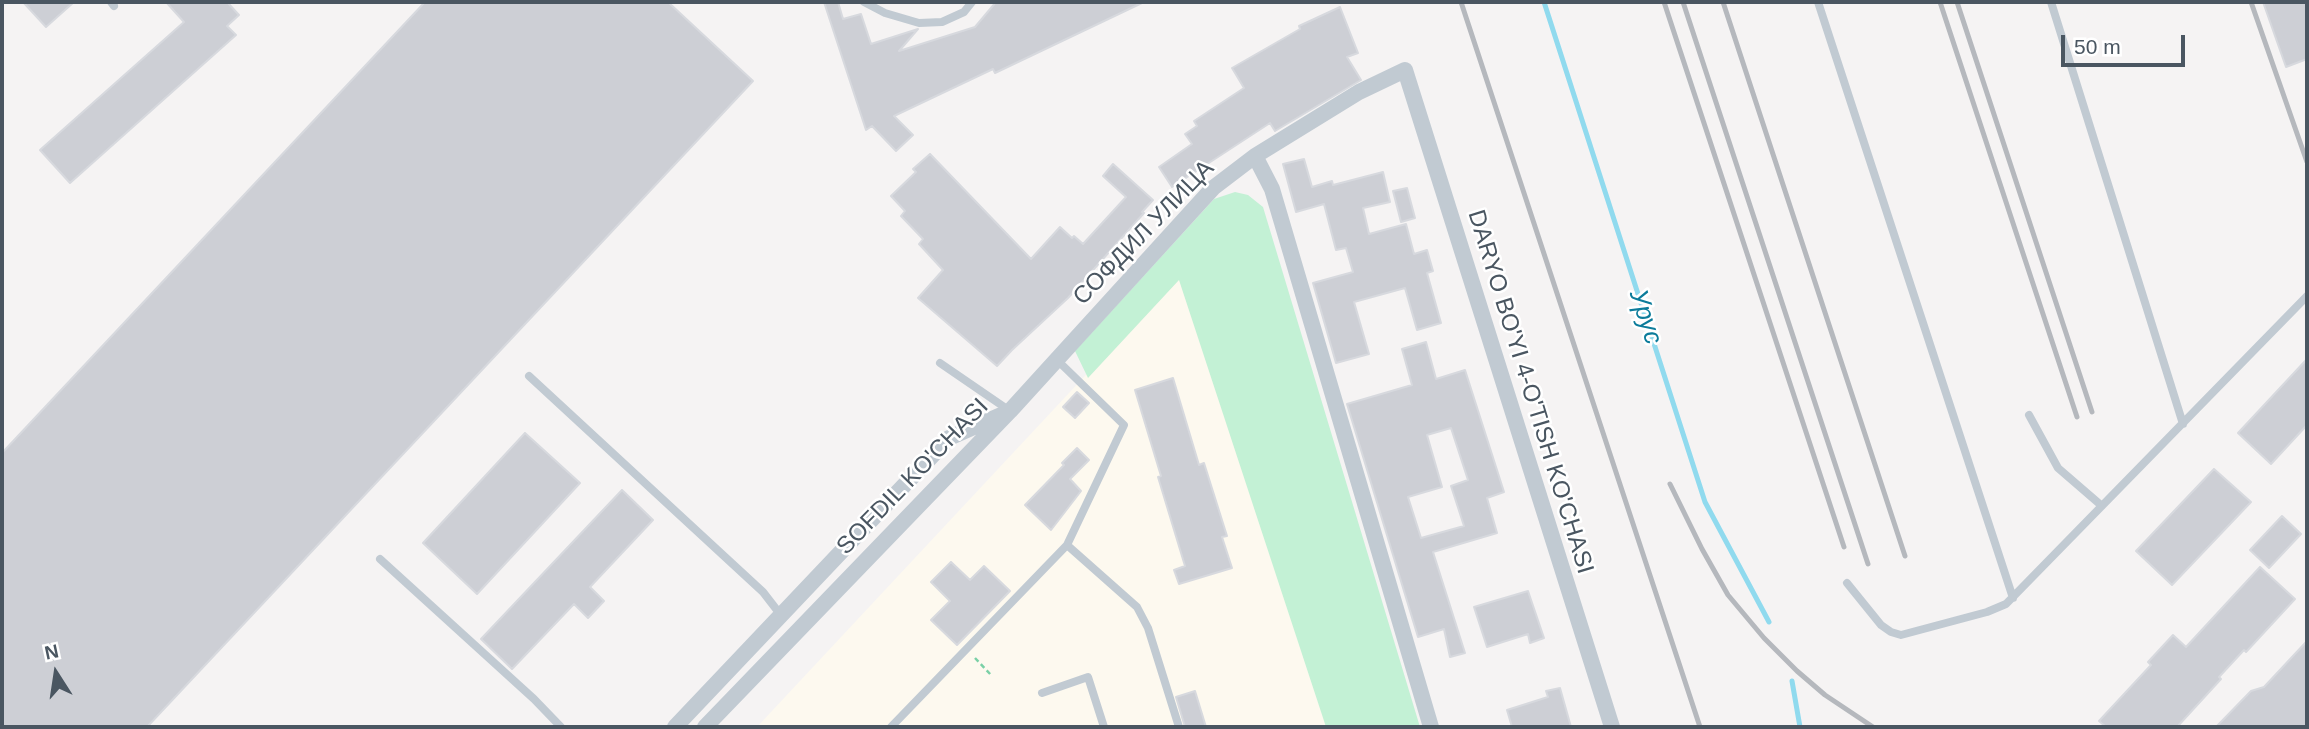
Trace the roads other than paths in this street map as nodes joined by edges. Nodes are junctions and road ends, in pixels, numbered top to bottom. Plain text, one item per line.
1 (864, 2) edge
2 (972, 2) edge
3 (1818, 2) edge
4 (2051, 2) edge
5 (1405, 70) joint
6 (1255, 156) junction
7 (2307, 296) edge
8 (1057, 360) junction
9 (940, 363) dead end
10 (529, 376) dead end
11 (1010, 411) junction
12 (2029, 415) dead end
13 (2183, 424) junction
14 (2102, 506) junction
15 (1067, 545) junction
16 (380, 559) dead end
17 (1847, 583) dead end
18 (2013, 598) junction
19 (780, 614) junction
20 (797, 630) junction
21 (1041, 693) dead end
22 (561, 727) edge
23 (675, 727) edge
24 (705, 727) edge
25 (891, 727) edge
26 (1104, 727) edge
27 (1179, 727) edge
28 (1431, 727) edge
29 (1612, 727) edge

1 - 2 lane
3 - 18 lane
4 - 13 lane
5 - 6 street, СОФДИЛ УЛИЦА
5 - 29 street, DARYO BO'YI 4-O'TISH KO'CHASI
6 - 8 street, СОФДИЛ УЛИЦА
6 - 28 street
7 - 13 lane
8 - 11 street, СОФДИЛ УЛИЦА
8 - 15 lane
9 - 11 lane
10 - 19 lane
11 - 19 street, SOFDIL KO'CHASI
11 - 20 street, SOFDIL KO'CHASI
12 - 14 lane
13 - 14 lane
14 - 18 lane
15 - 25 lane
15 - 27 lane
16 - 22 lane
17 - 18 lane
19 - 20 street
19 - 23 street, SOFDIL KO'CHASI
20 - 24 street, SOFDIL KO'CHASI
21 - 26 lane

